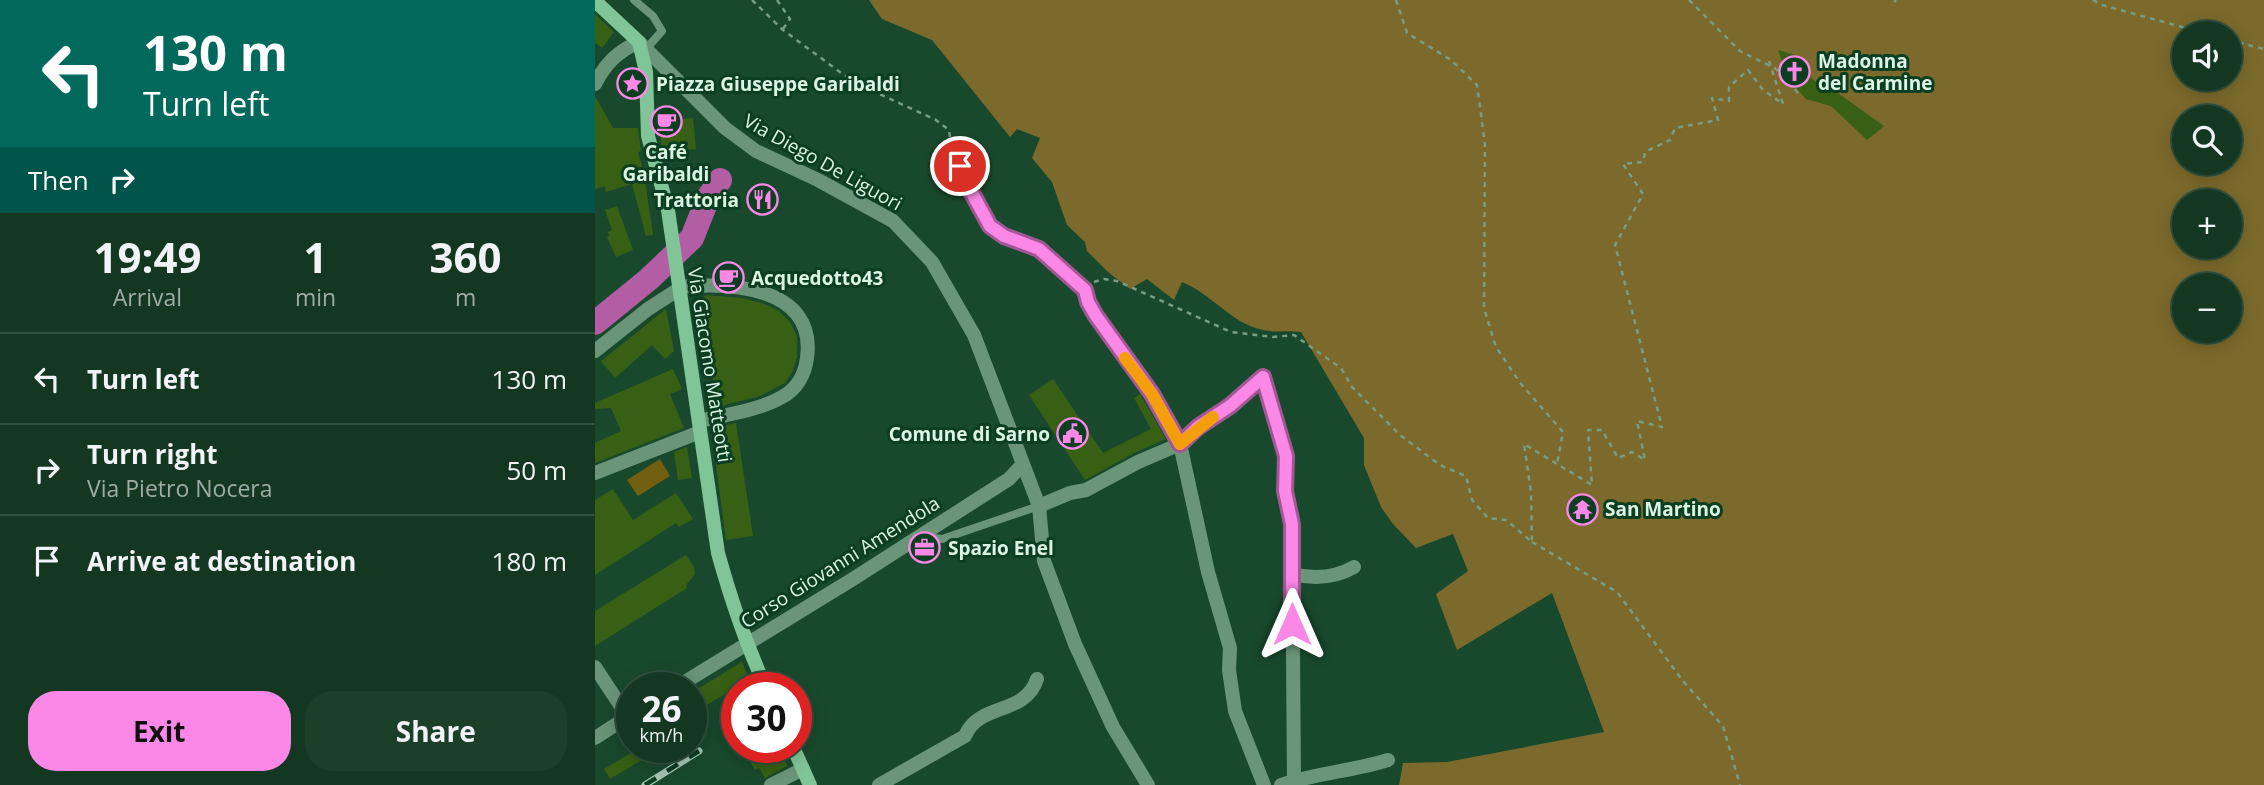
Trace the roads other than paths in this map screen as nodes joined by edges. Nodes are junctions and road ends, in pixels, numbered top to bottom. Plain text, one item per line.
1 (634, 0) edge
2 (595, 1) edge
3 (642, 45) junction
4 (646, 72) junction
5 (669, 72) junction
6 (595, 84) edge
7 (952, 149) road end
8 (678, 283) junction
9 (595, 351) edge
10 (700, 426) junction
11 (1180, 444) junction
12 (1022, 465) junction
13 (595, 473) edge
14 (1039, 506) junction
15 (920, 536) junction
16 (1355, 567) dead end
17 (1292, 574) junction
18 (746, 644) junction
19 (595, 667) edge
20 (701, 672) edge
21 (759, 672) edge
22 (1037, 679) dead end
23 (616, 696) edge
24 (616, 724) edge
25 (595, 738) edge
26 (1388, 760) dead end
27 (800, 763) edge
28 (803, 769) junction
29 (1288, 783) edge
30 (771, 785) edge
31 (810, 785) edge
32 (879, 785) edge
33 (1148, 785) edge
34 (1264, 785) edge

1 - 3 lane
2 - 3 street, Via Diego De Liguori
3 - 4 street, Via Giacomo Matteotti
3 - 5 street, Via Diego De Liguori
3 - 6 street
4 - 5 street
4 - 8 street, Via Giacomo Matteotti
5 - 12 street, Via Diego De Liguori
7 - 11 street
8 - 9 street
8 - 10 street, Via Giacomo Matteotti
8 - 10 street
10 - 13 street
10 - 18 street, Via Giacomo Matteotti
11 - 14 street
11 - 17 street
11 - 34 street
12 - 14 street, Via Diego De Liguori
12 - 15 street, Corso Giovanni Amendola
14 - 15 lane
14 - 33 street, Via Diego De Liguori
15 - 18 street, Corso Giovanni Amendola
16 - 17 street
17 - 29 street
18 - 20 street, Corso Giovanni Amendola
18 - 21 street, Via Giacomo Matteotti
19 - 23 street
22 - 32 street
24 - 25 street
26 - 29 street
27 - 28 street
28 - 30 street
28 - 31 street

